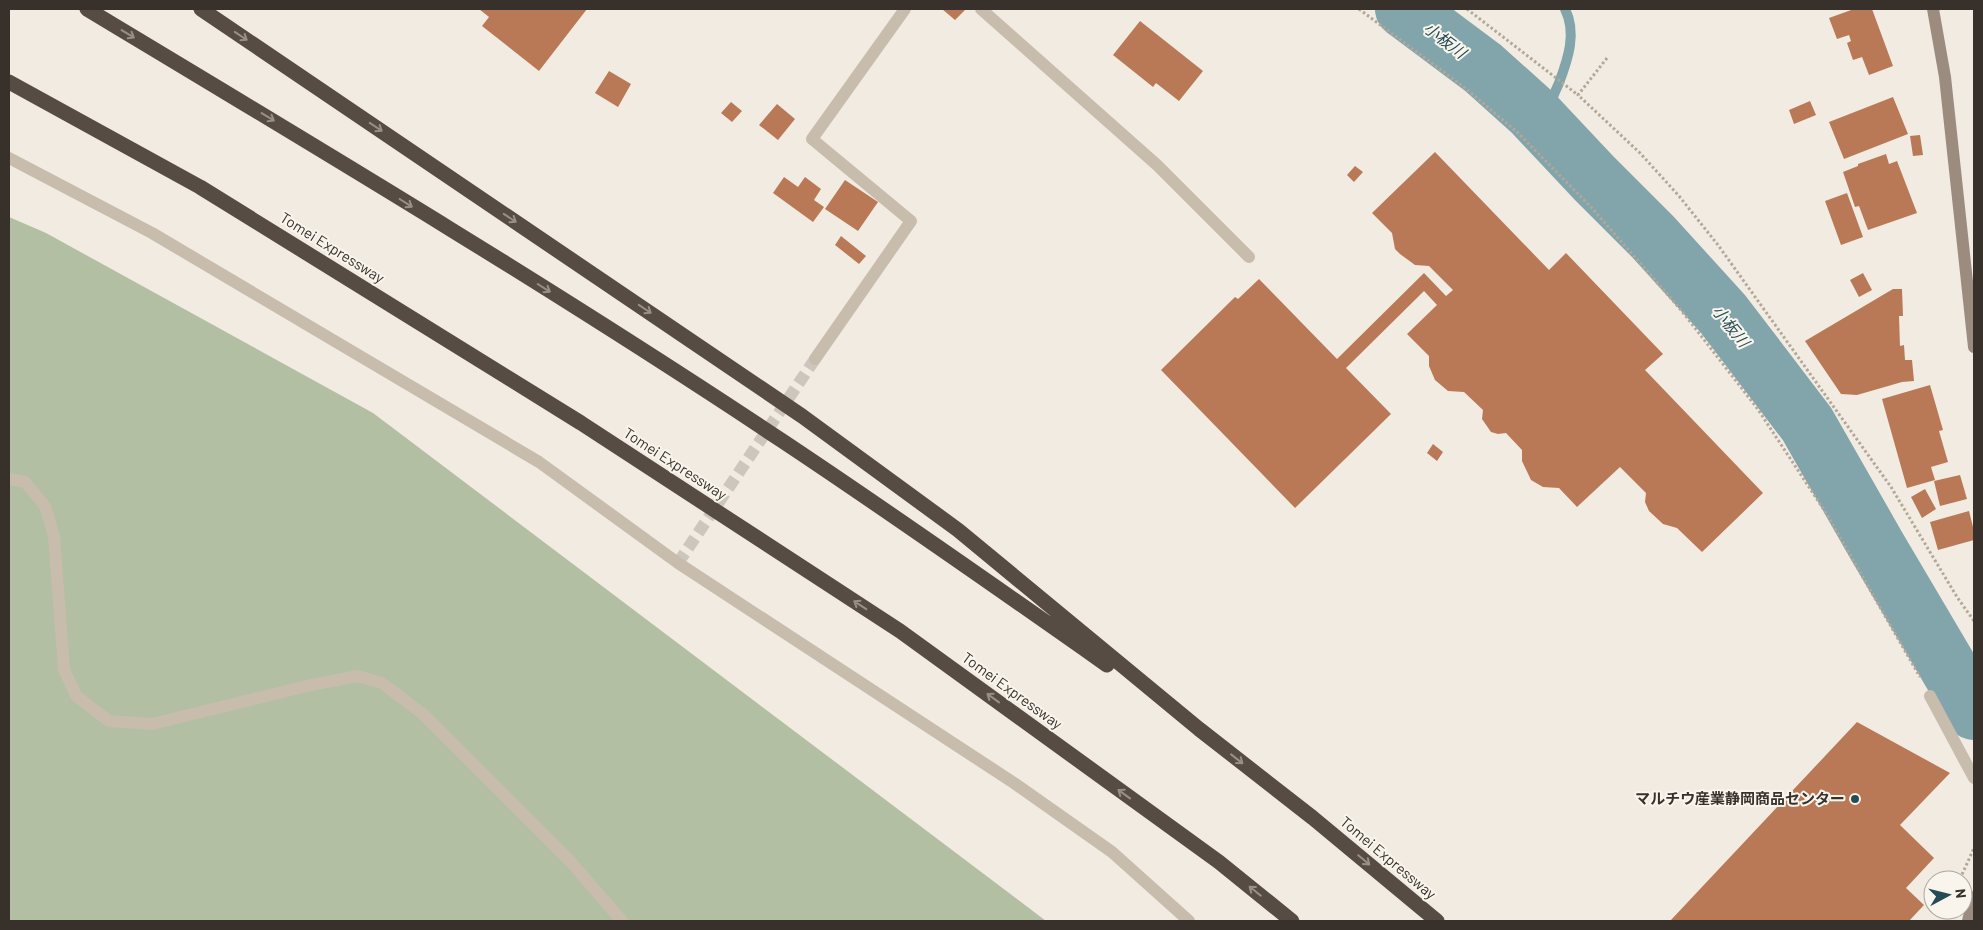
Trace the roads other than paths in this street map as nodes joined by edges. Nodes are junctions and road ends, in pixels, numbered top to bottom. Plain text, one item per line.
1 (87, 9) edge
2 (201, 9) edge
3 (905, 9) edge
4 (981, 9) edge
5 (1933, 9) edge
6 (9, 82) edge
7 (9, 158) edge
8 (1249, 257) dead end
9 (1974, 347) edge
10 (815, 359) tunnel mouth
11 (9, 479) edge
12 (1930, 696) road end
13 (1199, 729) junction
14 (1974, 778) edge
15 (1974, 897) edge
16 (622, 921) edge
17 (1189, 921) edge
18 (1292, 921) edge
19 (1437, 921) edge
20 (1968, 921) edge

1 -> 13 highway, Tomei Expressway
2 -> 13 highway, Tomei Expressway
3 - 10 street
4 - 8 street
5 - 9 street
18 -> 6 highway, Tomei Expressway
7 - 17 street
11 - 16 street
12 - 14 street
13 -> 19 highway, Tomei Expressway
15 - 20 street

